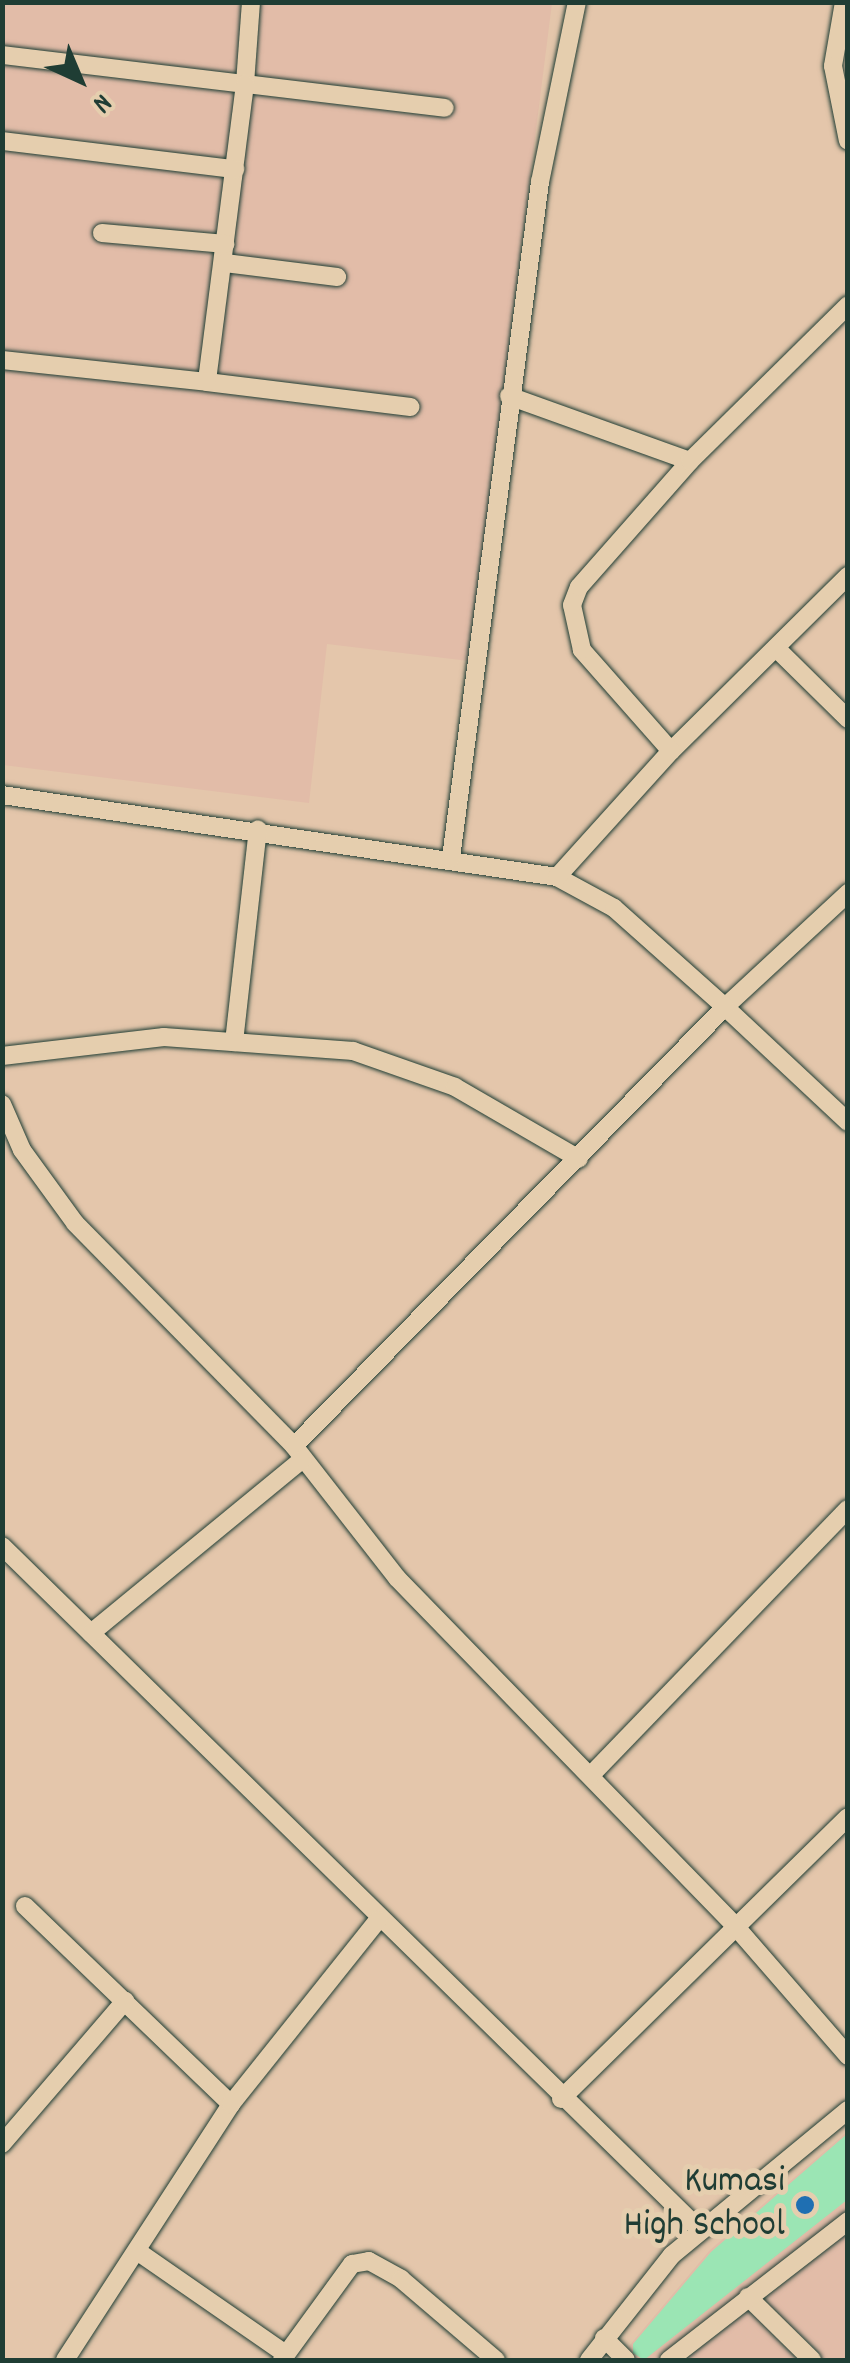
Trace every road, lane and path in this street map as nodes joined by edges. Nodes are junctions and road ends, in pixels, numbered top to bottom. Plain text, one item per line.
1 (250, 2) edge
2 (578, 2) edge
3 (844, 2) edge
4 (2, 54) edge
5 (245, 84) junction
6 (445, 108) dead end
7 (2, 141) edge
8 (848, 141) edge
9 (235, 169) junction
10 (102, 232) dead end
11 (225, 254) junction
12 (337, 277) dead end
13 (848, 305) edge
14 (2, 360) edge
15 (207, 382) junction
16 (510, 396) junction
17 (410, 407) dead end
18 (690, 461) junction
19 (848, 576) edge
20 (776, 648) junction
21 (848, 719) edge
22 (671, 751) junction
23 (2, 795) edge
24 (258, 829) junction
25 (451, 858) junction
26 (558, 877) junction
27 (848, 893) edge
28 (725, 1007) junction
29 (234, 1042) junction
30 (2, 1056) edge
31 (2, 1104) edge
32 (848, 1122) edge
33 (579, 1160) junction
34 (298, 1453) junction
35 (848, 1509) edge
36 (2, 1546) edge
37 (90, 1633) junction
38 (590, 1775) junction
39 (848, 1817) edge
40 (25, 1906) dead end
41 (378, 1920) junction
42 (736, 1927) junction
43 (125, 2001) junction
44 (848, 2056) edge
45 (561, 2099) junction
46 (231, 2104) junction
47 (848, 2110) edge
48 (2, 2144) edge
49 (848, 2221) edge
50 (700, 2230) junction
51 (826, 2237) junction
52 (848, 2240) edge
53 (137, 2251) junction
54 (748, 2297) junction
55 (604, 2338) junction
56 (284, 2357) edge
57 (65, 2360) edge
58 (496, 2360) edge
59 (589, 2360) edge
60 (626, 2360) edge
61 (669, 2360) edge
62 (812, 2360) edge

1 - 5 street
2 - 16 street
3 - 8 street
4 - 5 street
5 - 6 street
5 - 9 street
7 - 9 street
9 - 11 street
10 - 11 street
11 - 12 street
11 - 15 street
13 - 18 street
14 - 15 street
15 - 17 street
16 - 18 street
16 - 25 street
18 - 22 street
19 - 20 street
20 - 21 street
20 - 22 street
22 - 26 street
23 - 24 street
24 - 25 street
24 - 29 street
25 - 26 street
26 - 28 street
27 - 28 street
28 - 32 street
28 - 33 street
29 - 30 street
29 - 33 street
31 - 34 street
33 - 34 street
34 - 37 street
34 - 38 street
35 - 38 street
36 - 37 street
37 - 41 street
38 - 42 street
39 - 42 street
40 - 43 street
41 - 45 street
41 - 46 street
42 - 44 street
42 - 45 street
43 - 46 street
43 - 48 street
45 - 50 street
46 - 53 street
47 - 50 street
49 - 51 street
50 - 55 street
51 - 52 street
51 - 54 street
53 - 56 street
53 - 57 street
54 - 61 street
54 - 62 street
55 - 59 street
55 - 60 street
56 - 58 street

